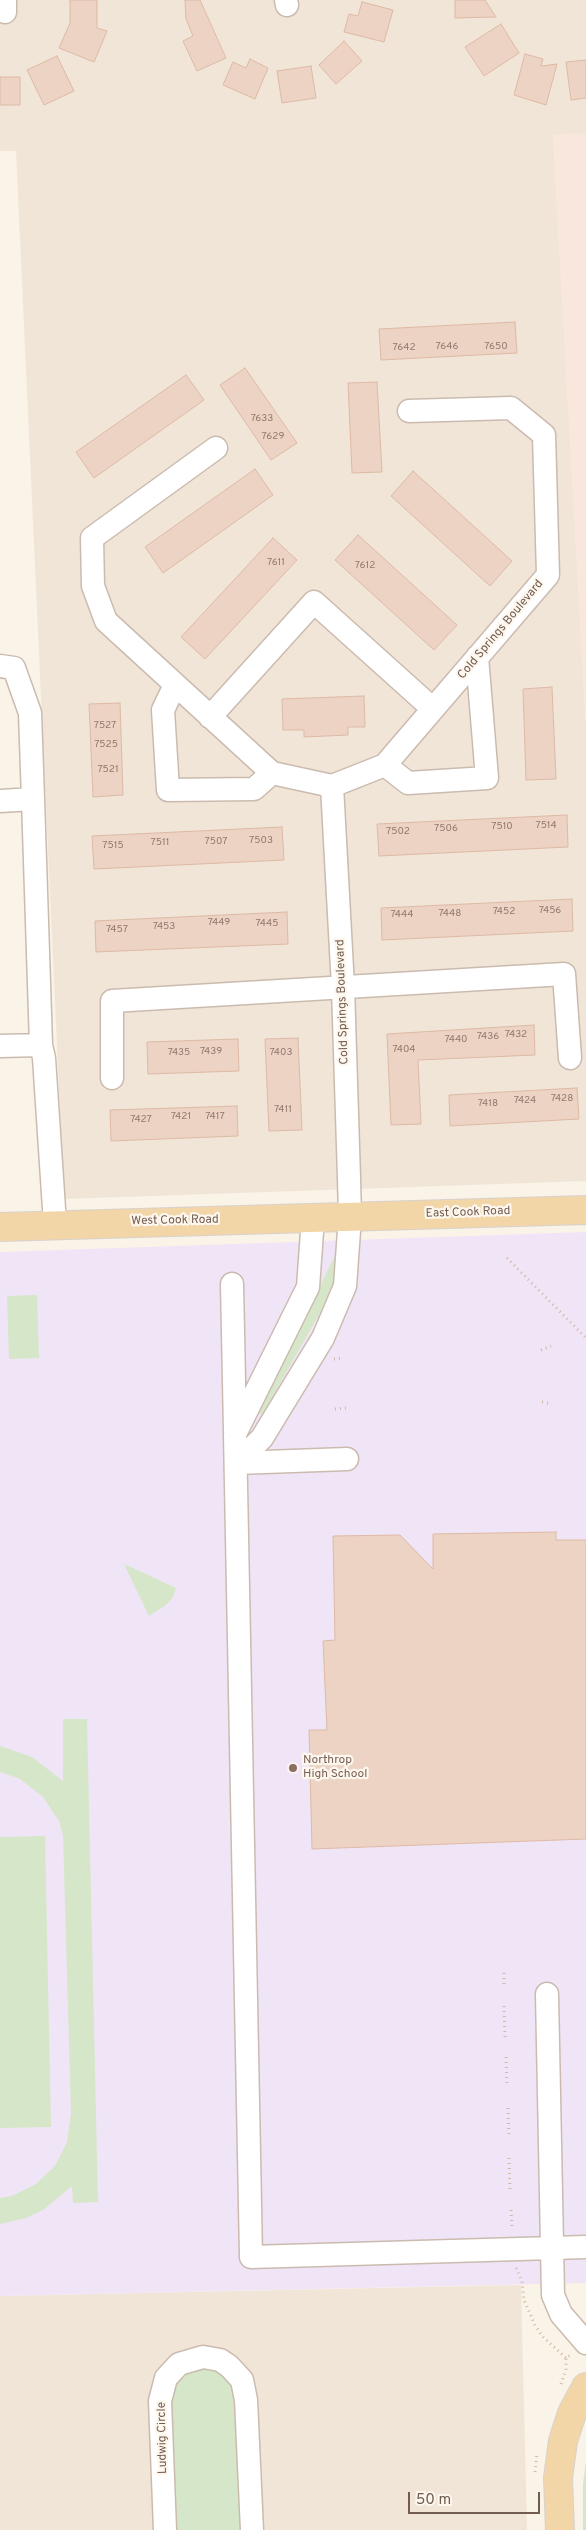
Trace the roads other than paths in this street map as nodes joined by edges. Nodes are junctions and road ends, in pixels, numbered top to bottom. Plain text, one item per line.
1 (409, 411) dead end
2 (216, 448) dead end
3 (478, 657) junction
4 (0, 666) edge
5 (175, 685) junction
6 (433, 709) junction
7 (210, 717) junction
8 (385, 765) junction
9 (272, 773) junction
10 (332, 786) junction
11 (33, 799) junction
12 (0, 801) edge
13 (343, 987) junction
14 (41, 1045) junction
15 (0, 1046) edge
16 (570, 1058) dead end
17 (112, 1078) dead end
18 (586, 1210) edge
19 (350, 1217) junction
20 (313, 1218) junction
21 (55, 1224) junction
22 (0, 1227) edge
23 (232, 1284) dead end
24 (236, 1434) junction
25 (347, 1459) dead end
26 (237, 1464) junction
27 (547, 1994) dead end
28 (586, 2247) edge
29 (551, 2248) junction
30 (586, 2343) edge
31 (586, 2387) edge
32 (165, 2530) edge
33 (252, 2530) edge
34 (560, 2530) edge

1 - 3 street, Cold Springs Boulevard
2 - 5 street
3 - 6 street, Cold Springs Boulevard
3 - 8 street
4 - 11 street
5 - 7 street
5 - 9 street
6 - 7 street
6 - 8 street, Cold Springs Boulevard
7 - 9 street
8 - 10 street, Cold Springs Boulevard
9 - 10 street
10 - 13 street, Cold Springs Boulevard
11 - 12 street
11 - 14 street
13 - 16 street
13 - 17 street
13 - 19 street, Cold Springs Boulevard
14 - 15 street
14 - 21 street
18 - 19 main road, East Cook Road
19 - 20 main road, West Cook Road
19 - 26 street, Cold Springs Boulevard
20 - 21 main road, West Cook Road
20 - 24 street
21 - 22 main road, West Cook Road
23 - 24 street
24 - 26 street
25 - 26 street
26 - 29 street
27 - 29 street
28 - 29 street
29 - 30 street
31 - 34 main road
32 - 33 street, Ludwig Circle

